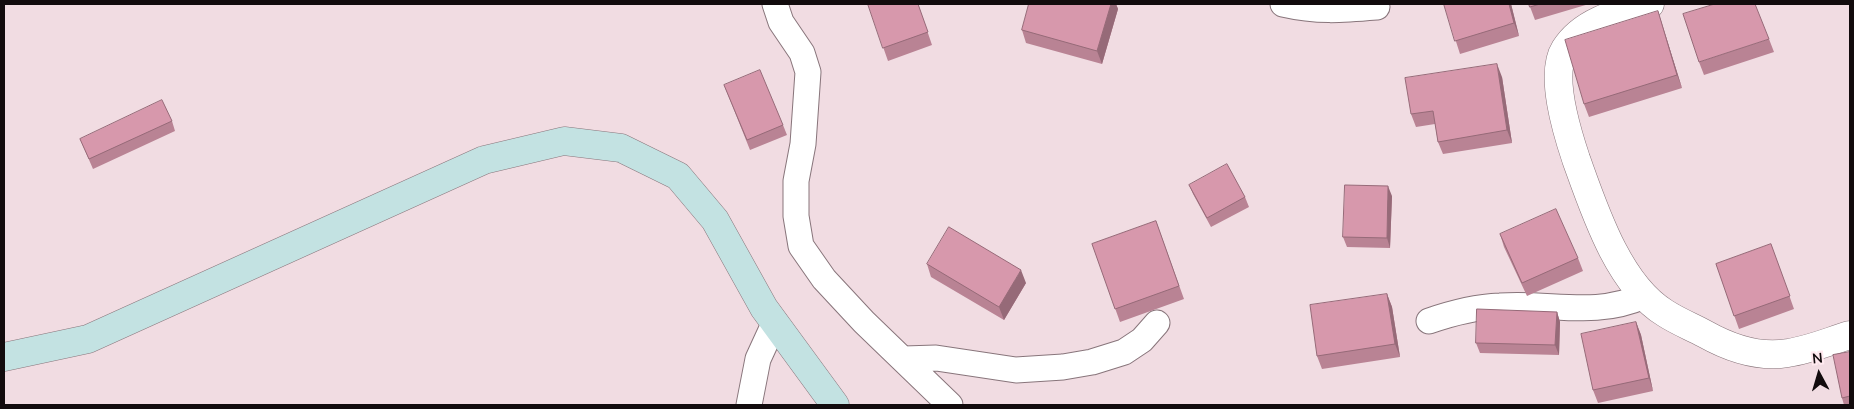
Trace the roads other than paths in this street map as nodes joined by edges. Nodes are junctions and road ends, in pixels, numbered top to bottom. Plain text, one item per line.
1 (776, 4) edge
2 (1282, 4) edge
3 (1650, 4) edge
4 (1377, 7) dead end
5 (1644, 296) junction
6 (1429, 321) dead end
7 (775, 322) junction
8 (1157, 323) dead end
9 (1850, 335) edge
10 (4, 357) edge
11 (904, 359) junction
12 (750, 405) edge
13 (835, 405) edge
14 (950, 405) edge

1 - 11 street
2 - 4 street
3 - 5 street
5 - 6 street
5 - 9 street
7 - 10 main road
7 - 12 street
7 - 13 main road
8 - 11 street
11 - 14 street

